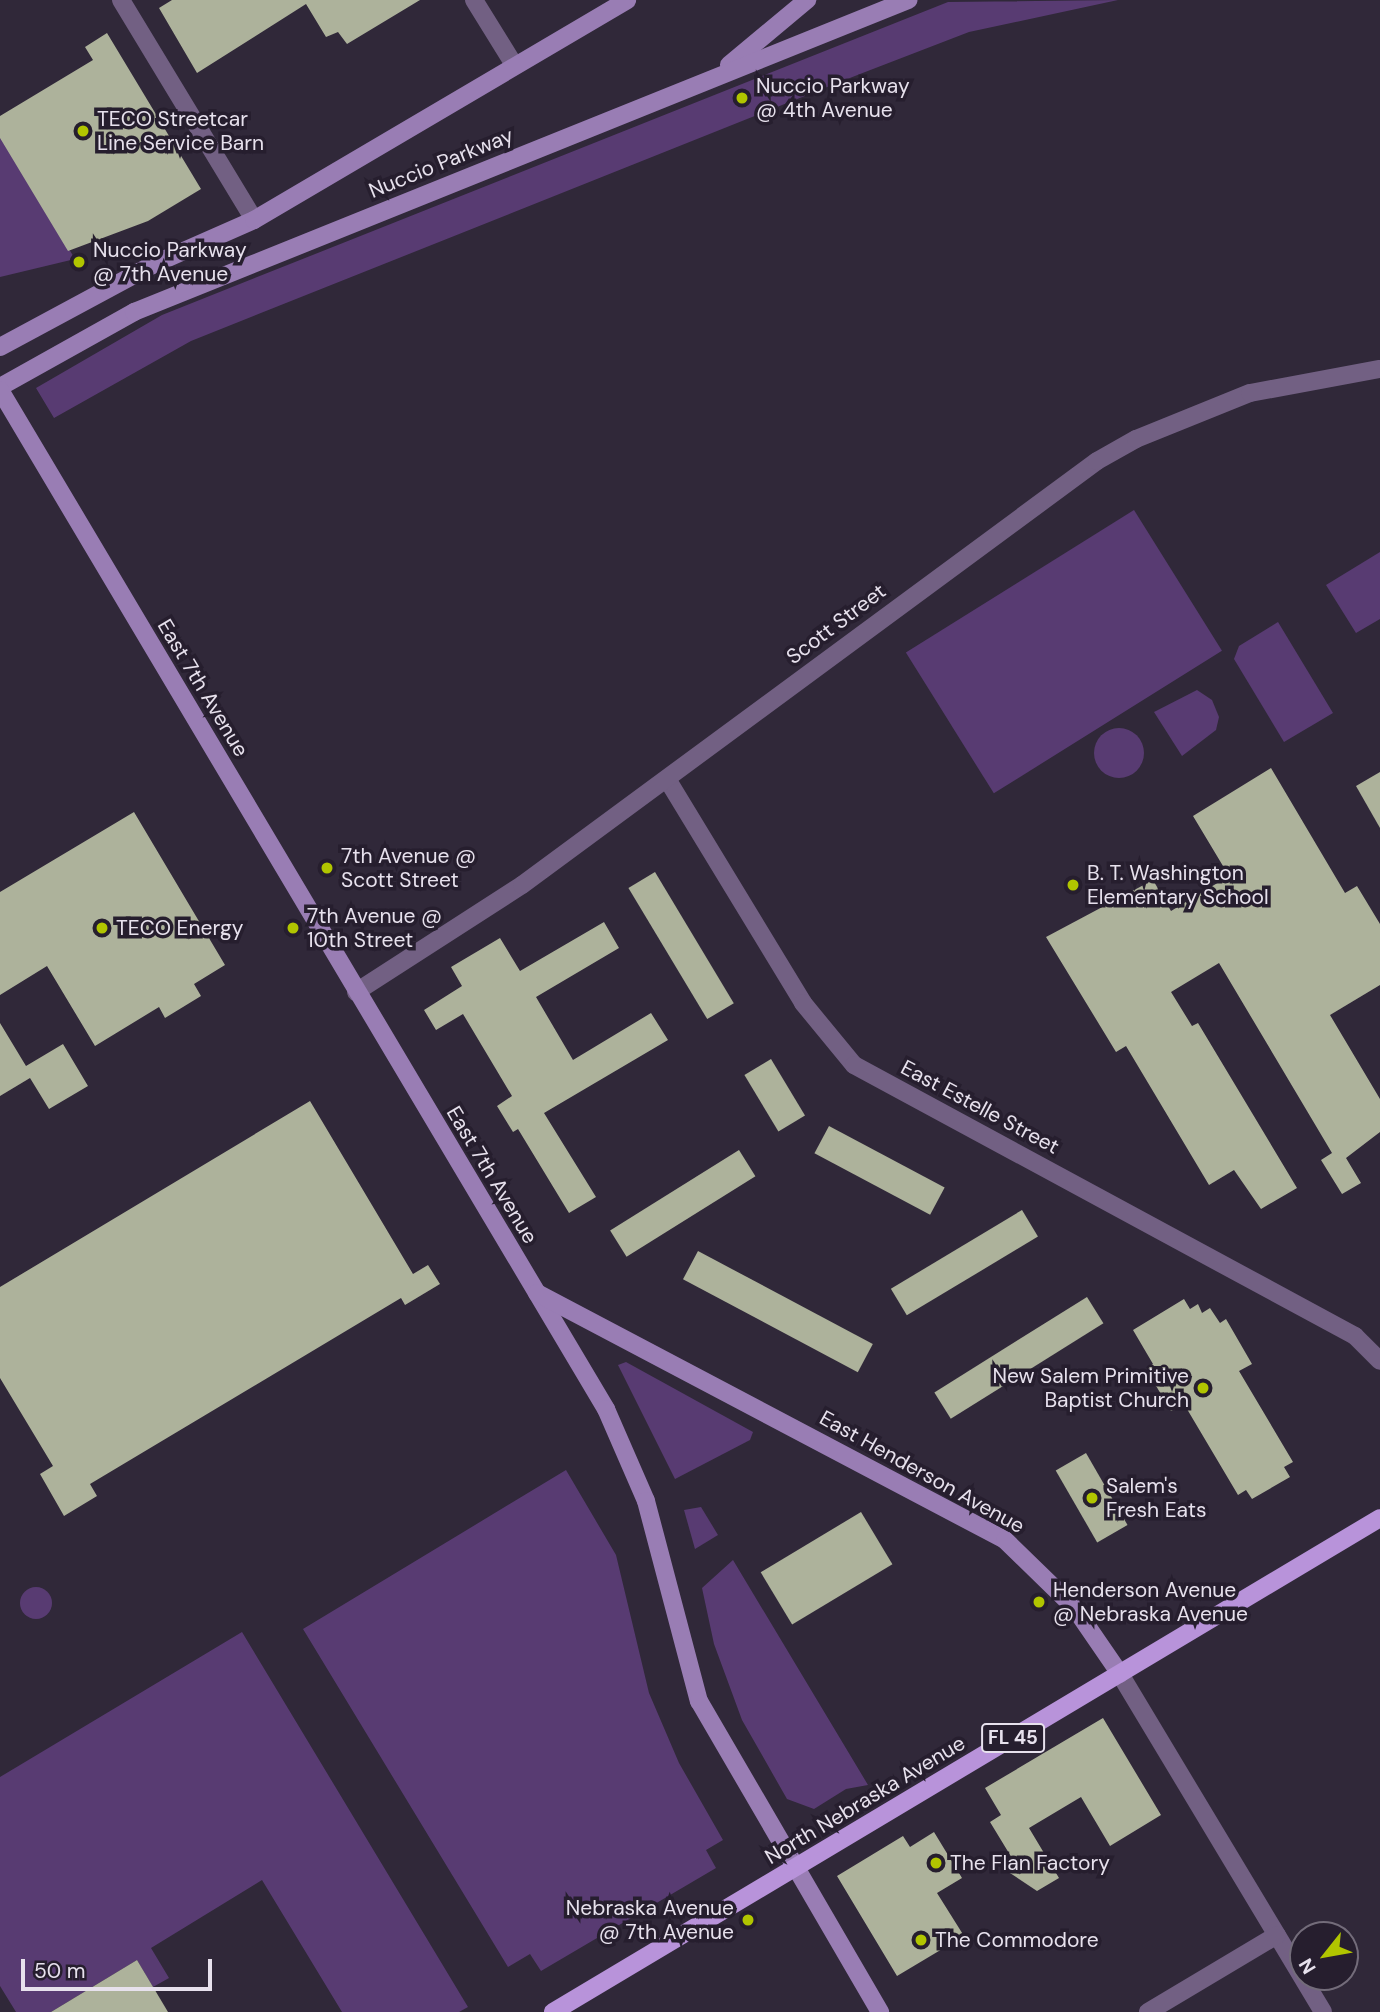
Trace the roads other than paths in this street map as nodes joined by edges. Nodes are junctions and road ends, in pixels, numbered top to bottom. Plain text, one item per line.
1 (121, 0) edge
2 (474, 0) edge
3 (626, 0) edge
4 (807, 0) edge
5 (908, 0) edge
6 (513, 64) junction
7 (712, 78) junction
8 (254, 220) junction
9 (0, 347) edge
10 (1380, 369) edge
11 (0, 388) edge
12 (667, 779) junction
13 (356, 992) junction
14 (536, 1292) junction
15 (1380, 1361) edge
16 (1380, 1518) edge
17 (1120, 1674) junction
18 (794, 1868) junction
19 (1277, 1936) junction
20 (553, 2012) edge
21 (880, 2012) edge
22 (1148, 2012) edge
23 (1323, 2012) edge

1 - 8 street
2 - 6 street
3 - 6 street, Nuccio Parkway
4 - 7 street
5 - 7 street, Nuccio Parkway
6 - 8 street, Nuccio Parkway
7 - 11 street, Nuccio Parkway
8 - 9 street, Nuccio Parkway
10 - 12 street, Scott Street
11 - 13 street, East 7th Avenue
12 - 13 street, Scott Street
12 - 15 street, East Estelle Street
13 - 14 street, East 7th Avenue
14 - 17 street, East Henderson Avenue
14 - 18 street, East 7th Avenue
16 - 17 main road, North Nebraska Avenue / FL 45
17 - 18 main road, North Nebraska Avenue / FL 45
17 - 19 street, East Henderson Avenue
18 - 20 main road, North Nebraska Avenue / FL 45
18 - 21 street, East 7th Avenue
19 - 22 street
19 - 23 street, East Henderson Avenue

